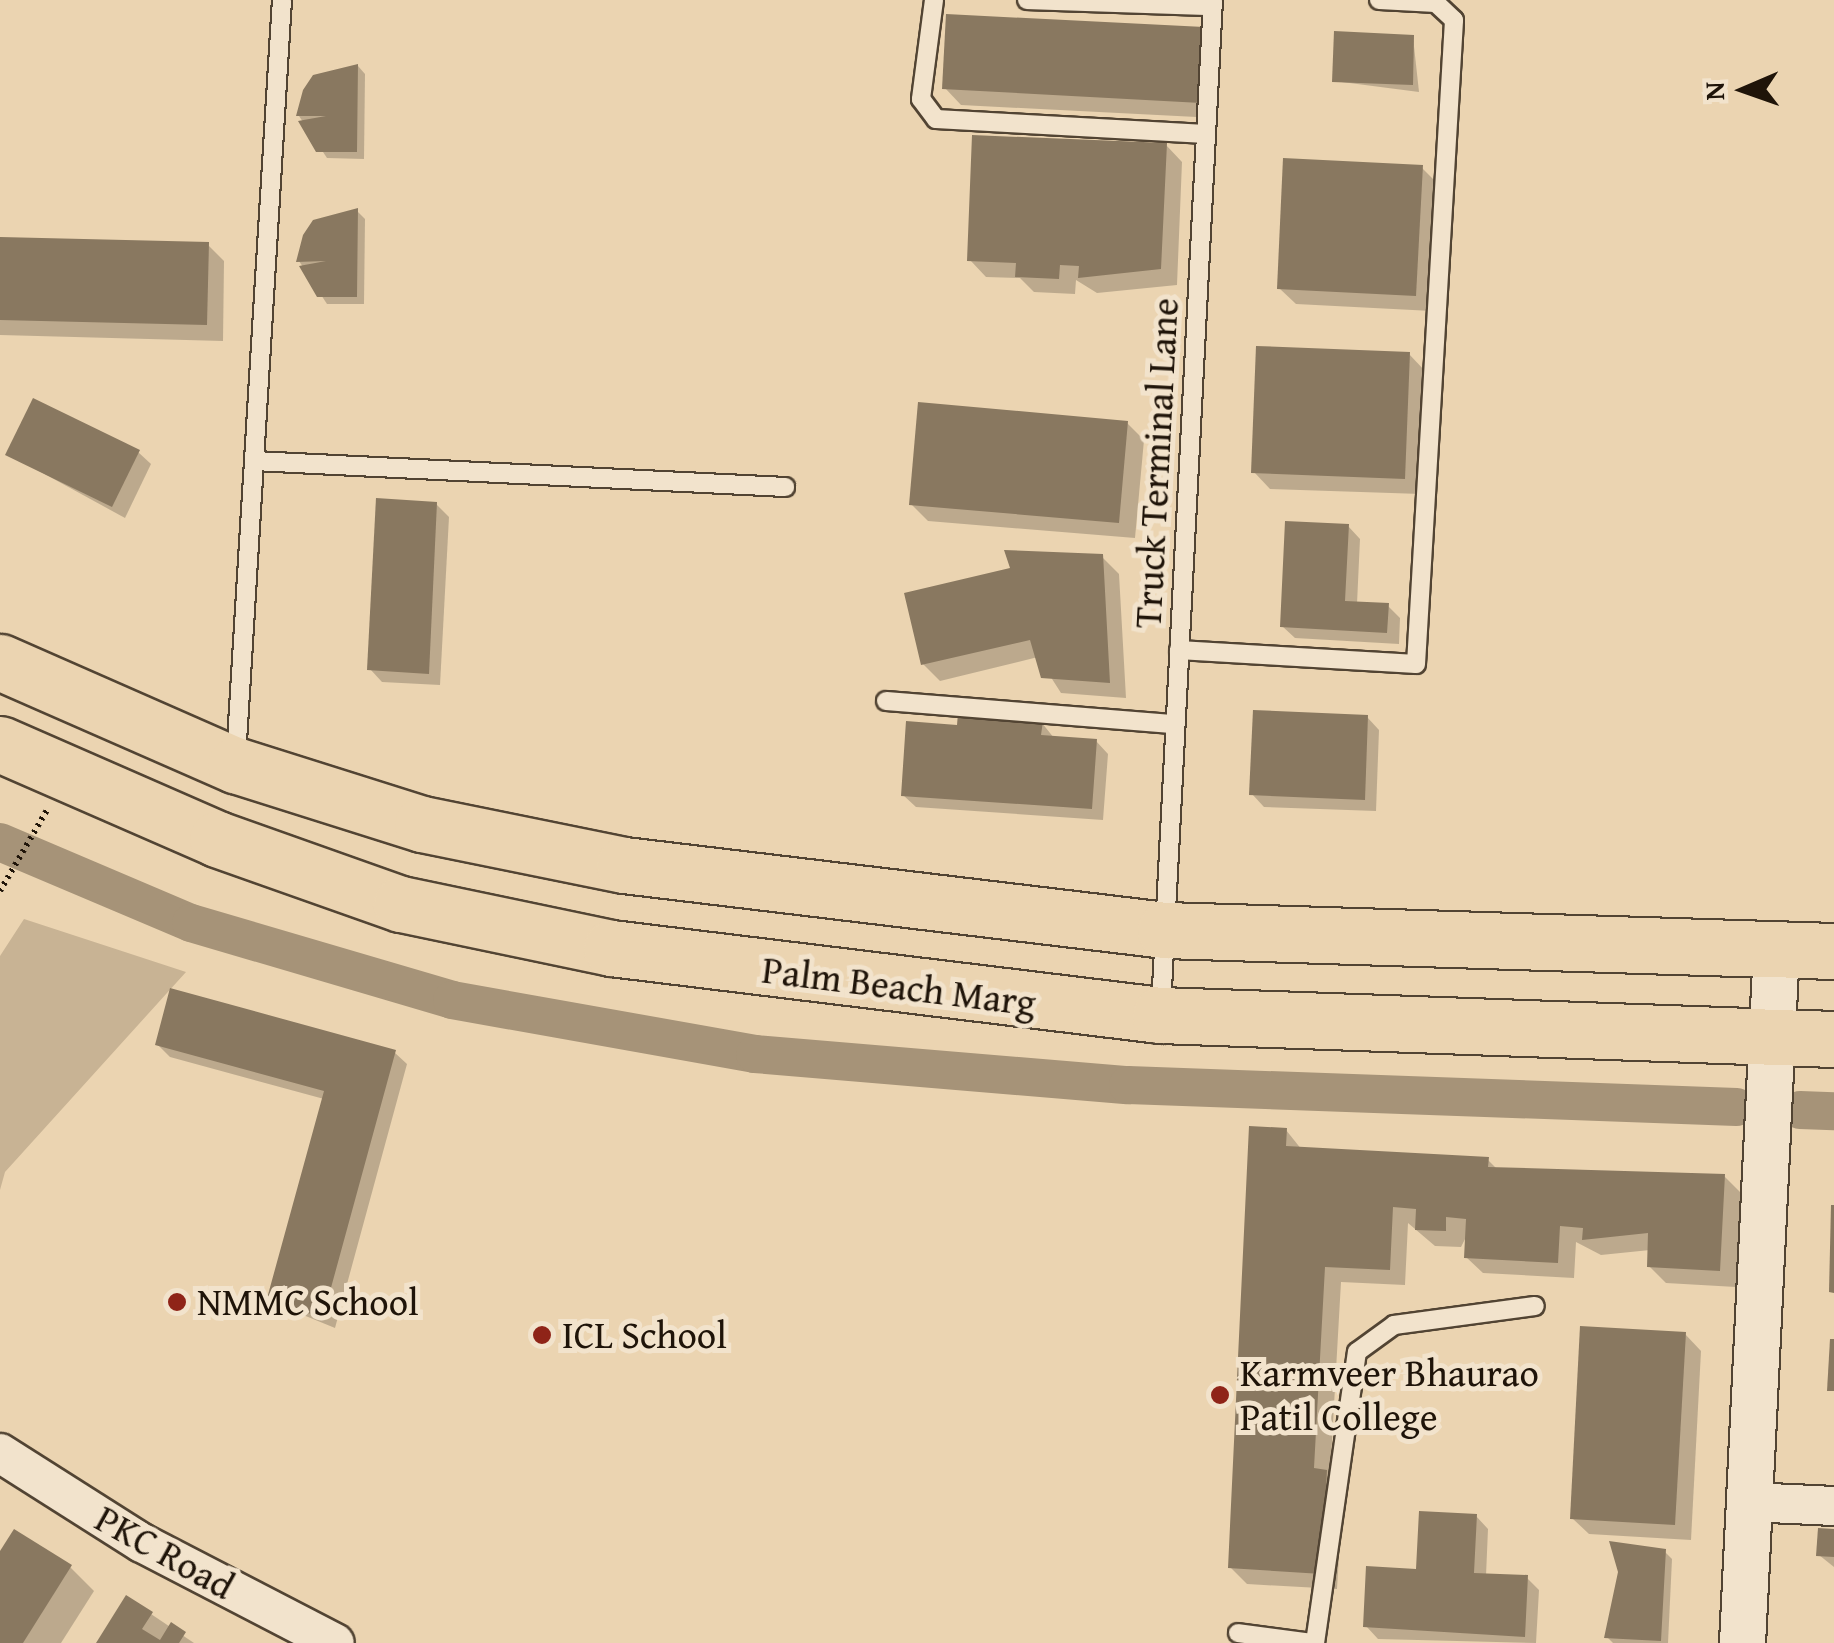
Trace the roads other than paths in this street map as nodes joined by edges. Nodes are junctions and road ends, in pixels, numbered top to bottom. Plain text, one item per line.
1 (282, 0) edge
2 (934, 0) edge
3 (1027, 0) edge
4 (1379, 0) edge
5 (1213, 3) edge
6 (1206, 134) junction
7 (254, 462) junction
8 (785, 487) dead end
9 (1179, 650) junction
10 (0, 662) edge
11 (886, 701) dead end
12 (1175, 724) junction
13 (0, 744) edge
14 (235, 765) junction
15 (1165, 930) junction
16 (1776, 949) junction
17 (1834, 951) edge
18 (1160, 1015) junction
19 (1771, 1037) junction
20 (1834, 1039) edge
21 (1535, 1306) dead end
22 (0, 1453) edge
23 (1748, 1502) junction
24 (1834, 1506) edge
25 (1238, 1633) dead end
26 (335, 1643) edge
27 (1314, 1643) edge
28 (1742, 1643) edge

1 - 7 lane
2 - 6 lane
3 - 5 lane
4 - 9 lane
5 - 6 lane, Truck Terminal Lane
6 - 9 lane, Truck Terminal Lane
7 - 8 lane
7 - 14 lane
9 - 12 lane, Truck Terminal Lane
10 - 14 main road
11 - 12 lane
12 - 15 lane, Truck Terminal Lane
13 - 18 main road, Palm Beach Marg
14 - 15 main road
15 - 16 main road
15 - 18 lane, Truck Terminal Lane
16 - 17 main road
16 - 19 street
18 - 19 main road, Palm Beach Marg
19 - 20 main road, Palm Beach Marg
19 - 23 street
21 - 27 lane
22 - 26 street, PKC Road
23 - 24 street
23 - 28 street
25 - 27 lane

